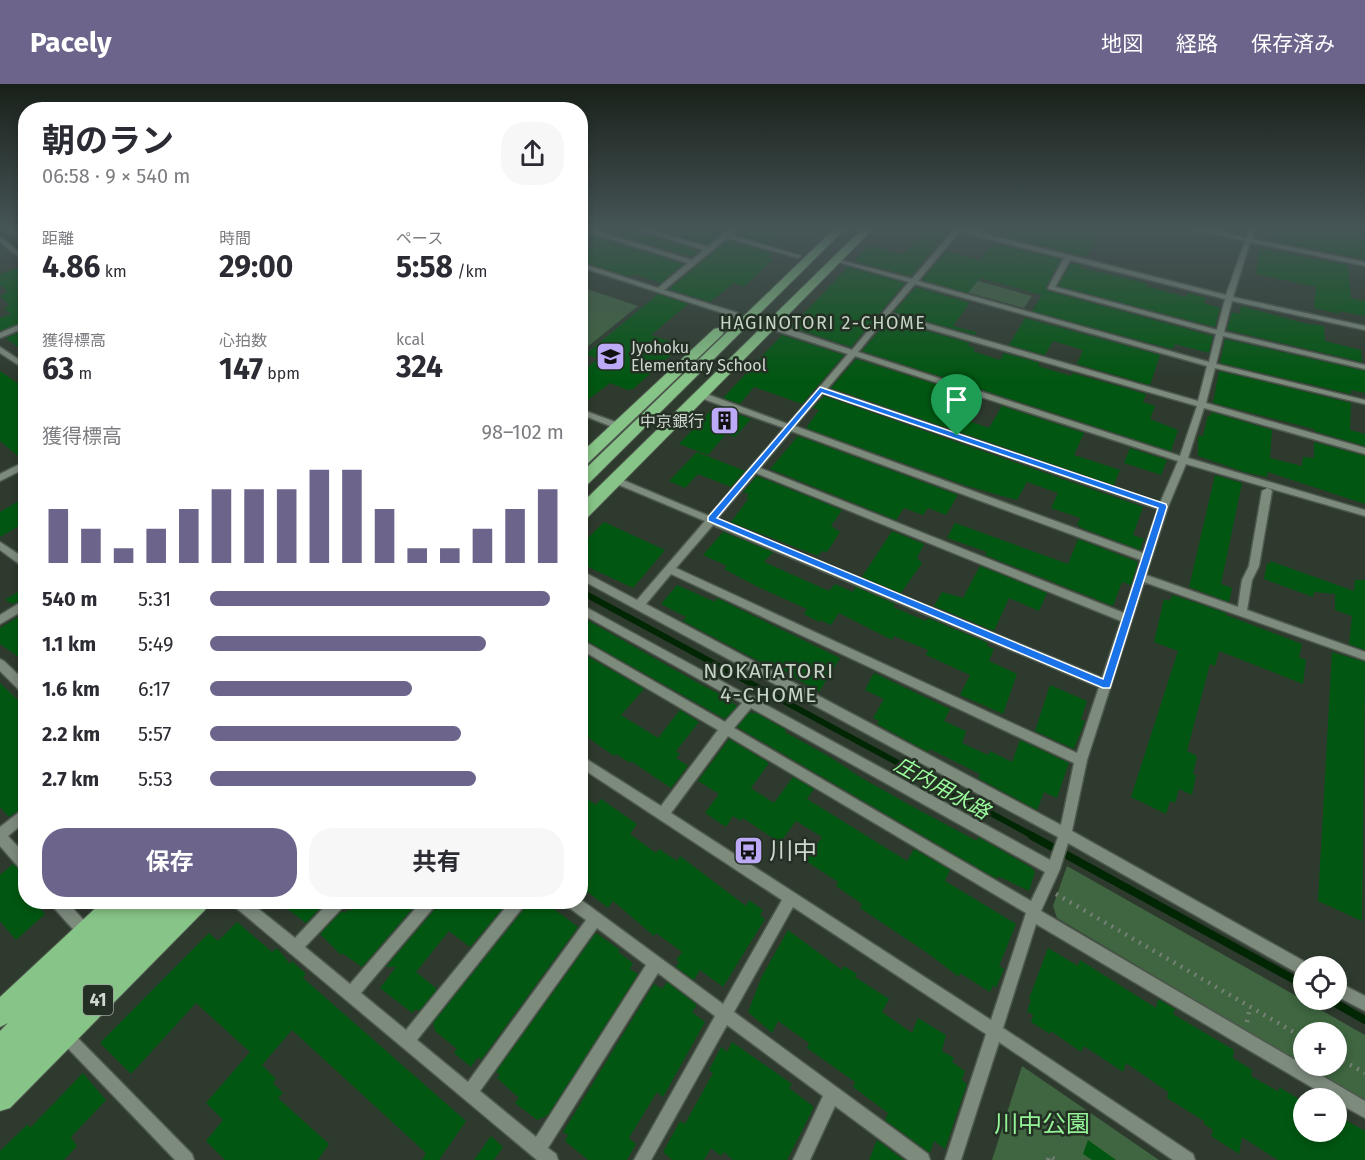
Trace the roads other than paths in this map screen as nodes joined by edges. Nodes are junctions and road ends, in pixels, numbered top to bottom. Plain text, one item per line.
1 (622, 278) edge
2 (673, 278) edge
3 (774, 278) edge
4 (790, 278) edge
5 (804, 278) edge
6 (819, 278) edge
7 (900, 278) edge
8 (916, 278) edge
9 (1056, 278) edge
10 (1152, 278) edge
11 (1236, 278) edge
12 (913, 282) junction
13 (660, 290) junction
14 (1230, 298) junction
15 (885, 314) junction
16 (735, 315) junction
17 (771, 326) junction
18 (18, 328) edge
19 (1365, 328) edge
20 (1220, 333) junction
21 (0, 336) edge
22 (0, 349) edge
23 (851, 353) junction
24 (18, 362) edge
25 (1212, 365) junction
26 (1365, 367) edge
27 (820, 390) junction
28 (701, 395) junction
29 (1365, 402) edge
30 (1201, 406) junction
31 (588, 414) edge
32 (618, 426) junction
33 (790, 426) junction
34 (1365, 452) edge
35 (588, 455) edge
36 (1183, 460) junction
37 (18, 468) edge
38 (754, 469) junction
39 (588, 475) edge
40 (0, 478) edge
41 (615, 480) junction
42 (588, 490) edge
43 (1267, 492) dead end
44 (588, 507) edge
45 (1163, 507) junction
46 (1365, 513) edge
47 (711, 519) junction
48 (0, 544) edge
49 (1147, 558) junction
50 (18, 559) edge
51 (669, 569) junction
52 (1141, 577) junction
53 (588, 578) edge
54 (639, 605) junction
55 (18, 608) edge
56 (588, 612) edge
57 (1242, 612) junction
58 (1128, 619) junction
59 (0, 620) edge
60 (588, 648) edge
61 (1365, 656) edge
62 (0, 664) edge
63 (18, 682) edge
64 (1106, 685) junction
65 (751, 700) junction
66 (726, 729) junction
67 (1081, 760) junction
68 (588, 765) edge
69 (662, 814) junction
70 (18, 820) edge
71 (0, 836) edge
72 (1063, 839) junction
73 (18, 856) edge
74 (1054, 866) junction
75 (790, 899) junction
76 (64, 909) edge
77 (112, 909) edge
78 (144, 909) edge
79 (163, 909) edge
80 (190, 909) edge
81 (254, 909) edge
82 (331, 909) edge
83 (423, 909) edge
84 (512, 909) edge
85 (583, 909) edge
86 (1034, 912) junction
87 (596, 918) junction
88 (86, 933) junction
89 (296, 947) junction
90 (656, 963) junction
91 (1293, 963) edge
92 (351, 994) junction
93 (1347, 994) edge
94 (1365, 1004) edge
95 (725, 1012) junction
96 (0, 1014) edge
97 (995, 1031) junction
98 (64, 1034) junction
99 (407, 1041) junction
100 (0, 1049) edge
101 (0, 1068) edge
102 (469, 1093) junction
103 (832, 1095) junction
104 (0, 1098) edge
105 (1365, 1110) edge
106 (544, 1155) edge
107 (186, 1160) edge
108 (642, 1160) edge
109 (801, 1160) edge
110 (922, 1160) edge
111 (953, 1160) edge
112 (1187, 1160) edge

1 - 13 street
2 - 13 street
3 - 16 highway
4 - 39 highway
5 - 42 highway
6 - 17 highway
7 - 12 street
8 - 12 street
9 - 20 street
10 - 14 street
11 - 14 street
12 - 15 street
12 - 25 street
13 - 16 street
14 - 19 street
14 - 20 street
15 - 23 street
15 - 30 street
16 - 32 highway
17 - 23 street
17 - 28 highway
18 - 21 street
20 - 25 street
20 - 26 street
22 - 24 street
23 - 27 street
23 - 36 street
25 - 29 street
25 - 30 street
27 - 33 street
27 - 45 street
28 - 33 street
28 - 41 highway
30 - 34 street
30 - 36 street
31 - 32 street
32 - 35 highway
33 - 38 street
33 - 49 street
36 - 45 street
36 - 46 street
37 - 40 street
38 - 47 street
38 - 58 street
41 - 44 highway
41 - 47 street
43 - 57 street
45 - 49 street
47 - 51 street
47 - 64 street
48 - 50 street
49 - 52 street
51 - 54 street
51 - 67 street
52 - 57 street
52 - 58 street
53 - 54 street
54 - 72 street
55 - 59 street
56 - 65 street
57 - 61 street
58 - 64 street
60 - 66 street
62 - 63 street
64 - 67 street
65 - 66 street
65 - 74 street
66 - 69 street
66 - 86 street
67 - 72 street
68 - 69 street
69 - 75 street
70 - 71 street
71 - 73 street
72 - 74 street
72 - 91 street
74 - 86 street
75 - 95 street
75 - 97 street
76 - 88 street
77 - 88 highway
78 - 100 highway
79 - 101 highway
80 - 98 highway, 41
81 - 89 street
82 - 89 street
83 - 92 street
84 - 99 street
85 - 87 street
86 - 97 street
86 - 105 street
87 - 90 street
87 - 102 street
88 - 96 highway
89 - 92 street
90 - 95 street
90 - 106 street
92 - 99 street
93 - 94 street
95 - 103 street
95 - 108 street
97 - 111 street
97 - 112 street
98 - 104 highway, 41
98 - 107 street
99 - 102 street
102 - 106 street
103 - 109 street
103 - 110 street

